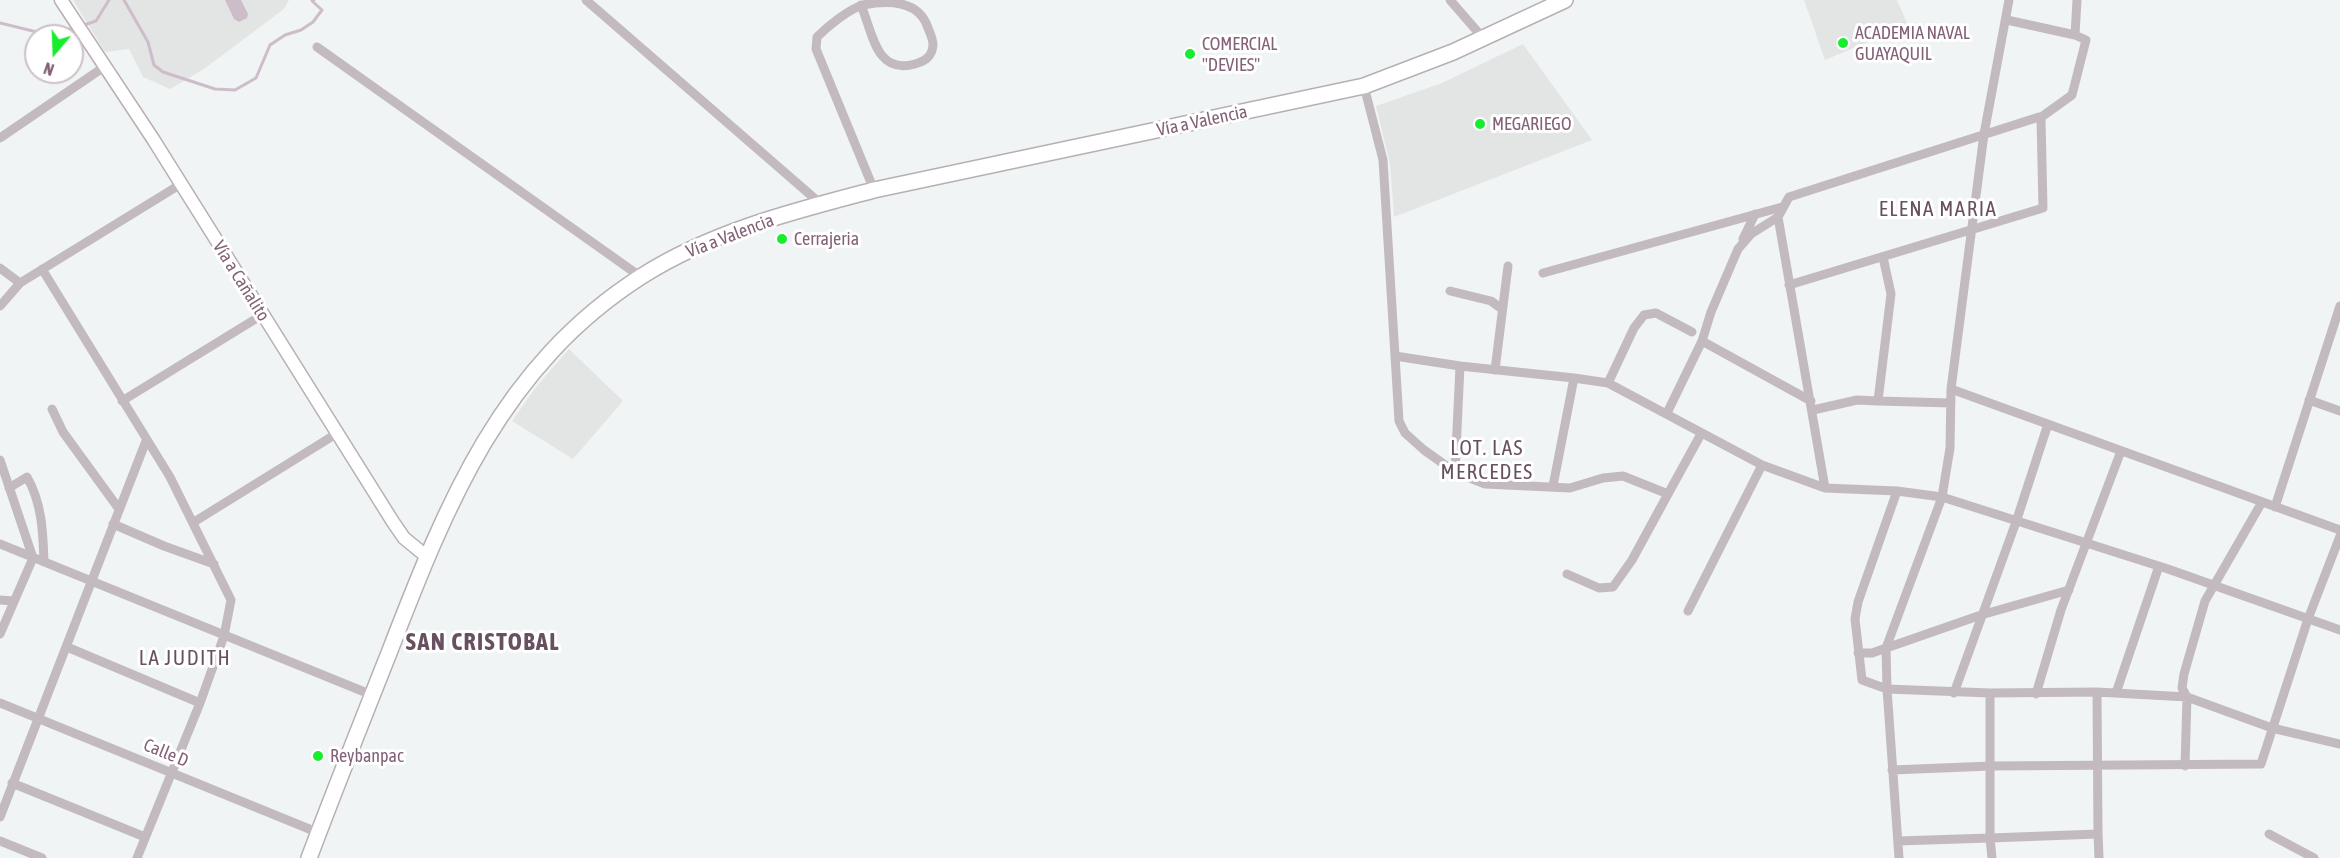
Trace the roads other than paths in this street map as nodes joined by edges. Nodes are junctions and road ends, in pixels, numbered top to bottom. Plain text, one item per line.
1 (61, 0) edge
2 (586, 0) edge
3 (1450, 0) edge
4 (1565, 0) edge
5 (2009, 0) edge
6 (2077, 0) edge
7 (861, 5) junction
8 (2007, 20) junction
9 (2075, 35) junction
10 (1484, 38) junction
11 (317, 47) dead end
12 (104, 67) junction
13 (1365, 86) junction
14 (2040, 118) junction
15 (1984, 134) junction
16 (0, 138) edge
17 (181, 184) junction
18 (874, 190) junction
19 (821, 204) junction
20 (1782, 207) junction
21 (1755, 214) junction
22 (1778, 218) junction
23 (1974, 228) junction
24 (1738, 249) junction
25 (1882, 256) junction
26 (1508, 266) dead end
27 (0, 268) edge
28 (42, 269) junction
29 (1543, 273) dead end
30 (641, 277) junction
31 (20, 284) junction
32 (1789, 285) junction
33 (1450, 291) dead end
34 (0, 306) edge
35 (2340, 306) edge
36 (1502, 309) junction
37 (262, 315) junction
38 (1692, 332) dead end
39 (1702, 341) junction
40 (1395, 356) junction
41 (1460, 366) junction
42 (1495, 370) junction
43 (1574, 378) junction
44 (1608, 383) junction
45 (1951, 389) junction
46 (2309, 400) junction
47 (122, 401) junction
48 (1878, 401) junction
49 (1951, 403) junction
50 (1812, 405) junction
51 (52, 410) dead end
52 (2340, 411) edge
53 (1667, 413) junction
54 (2048, 424) junction
55 (336, 434) junction
56 (1701, 434) junction
57 (146, 441) junction
58 (2121, 451) junction
59 (0, 460) edge
60 (1762, 465) junction
61 (1455, 472) junction
62 (1553, 486) junction
63 (9, 488) junction
64 (1825, 488) junction
65 (1897, 491) junction
66 (1668, 494) junction
67 (1942, 497) junction
68 (2262, 502) junction
69 (2275, 507) junction
70 (119, 509) junction
71 (194, 522) junction
72 (2016, 522) junction
73 (113, 524) junction
74 (2340, 530) edge
75 (2340, 536) edge
76 (0, 544) edge
77 (2086, 544) junction
78 (426, 556) junction
79 (33, 558) junction
80 (44, 562) junction
81 (214, 564) junction
82 (2159, 566) junction
83 (1567, 574) dead end
84 (92, 583) junction
85 (2216, 586) junction
86 (2069, 590) junction
87 (0, 600) edge
88 (14, 601) junction
89 (1689, 611) dead end
90 (1981, 615) junction
91 (2308, 619) junction
92 (2340, 630) edge
93 (0, 634) edge
94 (224, 636) junction
95 (67, 647) junction
96 (1886, 648) junction
97 (1858, 653) junction
98 (1887, 689) junction
99 (2097, 692) junction
100 (1954, 693) junction
101 (1990, 693) junction
102 (2116, 693) junction
103 (2036, 694) junction
104 (372, 695) junction
105 (2187, 698) junction
106 (0, 703) edge
107 (200, 703) junction
108 (37, 718) junction
109 (2272, 728) junction
110 (2340, 744) edge
111 (2099, 765) junction
112 (1991, 766) junction
113 (2185, 766) junction
114 (1892, 770) junction
115 (171, 772) junction
116 (12, 783) junction
117 (0, 817) edge
118 (319, 833) junction
119 (2098, 834) junction
120 (2269, 834) dead end
121 (145, 837) junction
122 (1990, 838) junction
123 (0, 841) edge
124 (1898, 841) junction
125 (42, 858) edge
126 (137, 858) edge
127 (309, 858) edge
128 (1899, 858) edge
129 (1992, 858) edge
130 (2099, 858) edge
131 (2314, 858) edge

1 - 12 main road, Vía a Cañalito
2 - 19 street
3 - 10 street
4 - 10 highway, Vía a Valencia
5 - 8 street
6 - 9 street
7 - 7 street
7 - 18 street
8 - 9 street
8 - 15 street
9 - 14 street
10 - 13 highway, Vía a Valencia
11 - 30 street
12 - 16 street
12 - 17 main road, Vía a Cañalito
13 - 18 highway, Vía a Valencia
13 - 40 street
14 - 15 street
14 - 23 street
15 - 20 street
15 - 23 street
17 - 28 street
17 - 37 main road, Vía a Cañalito
18 - 19 highway, Vía a Valencia
19 - 30 highway, Vía a Valencia
20 - 21 street
20 - 22 street
21 - 24 street
21 - 29 street
22 - 24 street
22 - 32 street
23 - 25 street
23 - 45 street
24 - 39 street
25 - 32 street
25 - 48 street
26 - 36 street
27 - 31 street
28 - 31 street
28 - 47 street
30 - 78 highway, Vía a Valencia
31 - 34 street
32 - 50 street
33 - 36 street
35 - 46 street
36 - 42 street
37 - 47 street
37 - 55 main road, Vía a Cañalito
38 - 44 street
39 - 50 street
39 - 53 street
40 - 41 street
40 - 61 street
41 - 42 street
41 - 61 street
42 - 43 street
43 - 44 street
43 - 62 street
44 - 53 street
45 - 49 street
45 - 54 street
46 - 52 street
46 - 69 street
47 - 57 street
48 - 49 street
48 - 50 street
49 - 67 street
50 - 64 street
51 - 70 street
53 - 56 street
54 - 58 street
54 - 72 street
55 - 71 street
55 - 78 main road, Vía a Cañalito
56 - 60 street
56 - 66 street
57 - 70 street
57 - 71 street
58 - 68 street
58 - 77 street
59 - 63 street
60 - 64 street
60 - 89 street
61 - 62 street
62 - 66 street
63 - 79 street
63 - 80 street
64 - 65 street
65 - 67 street
65 - 97 street
66 - 83 street
67 - 72 street
67 - 96 street
68 - 69 street
68 - 85 street
69 - 74 street
70 - 73 street
71 - 81 street
72 - 77 street
72 - 90 street
73 - 81 street
73 - 84 street
75 - 91 street
76 - 79 street
77 - 82 street
77 - 86 street
78 - 104 highway, Vía a Valencia
79 - 80 street
79 - 88 street
80 - 84 street
81 - 94 street
82 - 85 street
82 - 102 street
84 - 94 street
84 - 95 street
85 - 91 street
85 - 105 street
86 - 90 street
86 - 103 street
87 - 88 street
88 - 93 street
90 - 96 street
90 - 100 street
91 - 92 street
91 - 109 street
94 - 104 street
94 - 107 street
95 - 107 street
95 - 108 street
96 - 97 street
96 - 98 street
97 - 98 street
98 - 100 street
98 - 114 street
99 - 102 street
99 - 103 street
99 - 111 street
100 - 101 street
101 - 103 street
101 - 112 street
102 - 105 street
104 - 118 highway, Vía a Valencia
105 - 109 street
105 - 113 street
106 - 108 street, Calle D
107 - 115 street
108 - 115 street, Calle D
108 - 116 street
109 - 110 street
109 - 113 street
111 - 112 street
111 - 113 street
111 - 119 street
112 - 114 street
112 - 122 street
114 - 124 street
115 - 118 street, Calle D
115 - 121 street
116 - 117 street
116 - 121 street
118 - 127 highway, Vía a Valencia
119 - 122 street
119 - 130 street
120 - 131 street
121 - 126 street
122 - 124 street
122 - 129 street
123 - 125 street
124 - 128 street

